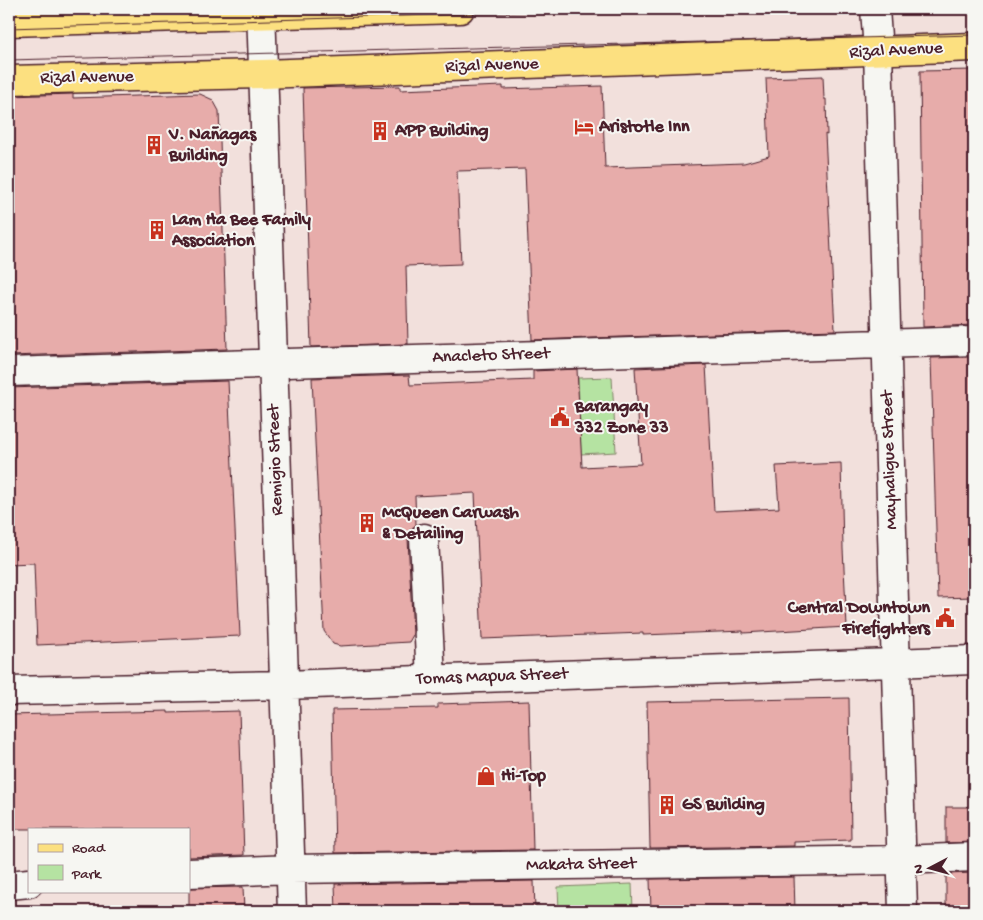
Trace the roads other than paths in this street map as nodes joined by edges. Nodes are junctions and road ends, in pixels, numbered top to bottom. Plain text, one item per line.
1 (460, 9) edge
2 (875, 9) edge
3 (261, 12) edge
4 (9, 22) edge
5 (974, 47) edge
6 (878, 51) junction
7 (263, 74) junction
8 (9, 80) edge
9 (974, 341) edge
10 (886, 344) junction
11 (273, 363) junction
12 (9, 372) edge
13 (424, 538) dead end
14 (974, 660) edge
15 (896, 664) junction
16 (431, 679) junction
17 (284, 685) junction
18 (9, 691) edge
19 (974, 858) edge
20 (902, 860) junction
21 (291, 869) junction
22 (190, 873) edge
23 (28, 883) edge
24 (9, 885) edge
25 (292, 911) edge
26 (903, 911) edge

1 - 3 main road
2 - 6 street, Mayhaligue Street
3 - 4 main road
3 - 7 street, Remigio Street
5 - 6 main road, Rizal Avenue
6 - 7 main road, Rizal Avenue
6 - 10 street, Mayhaligue Street
7 - 8 main road, Rizal Avenue
7 - 11 street, Remigio Street
9 - 10 street, Anacleto Street
10 - 11 street, Anacleto Street
10 - 15 street, Mayhaligue Street
11 - 12 street, Anacleto Street
11 - 17 street, Remigio Street
13 - 16 street
14 - 15 street, Tomas Mapua Street
15 - 16 street, Tomas Mapua Street
15 - 20 street, Mayhaligue Street
16 - 17 street, Tomas Mapua Street
17 - 18 street, Tomas Mapua Street
17 - 21 street, Remigio Street
19 - 20 street, Makata Street
20 - 21 street, Makata Street
20 - 26 street, Mayhaligue Street
21 - 22 street, Makata Street
21 - 25 street, Remigio Street
23 - 24 street

